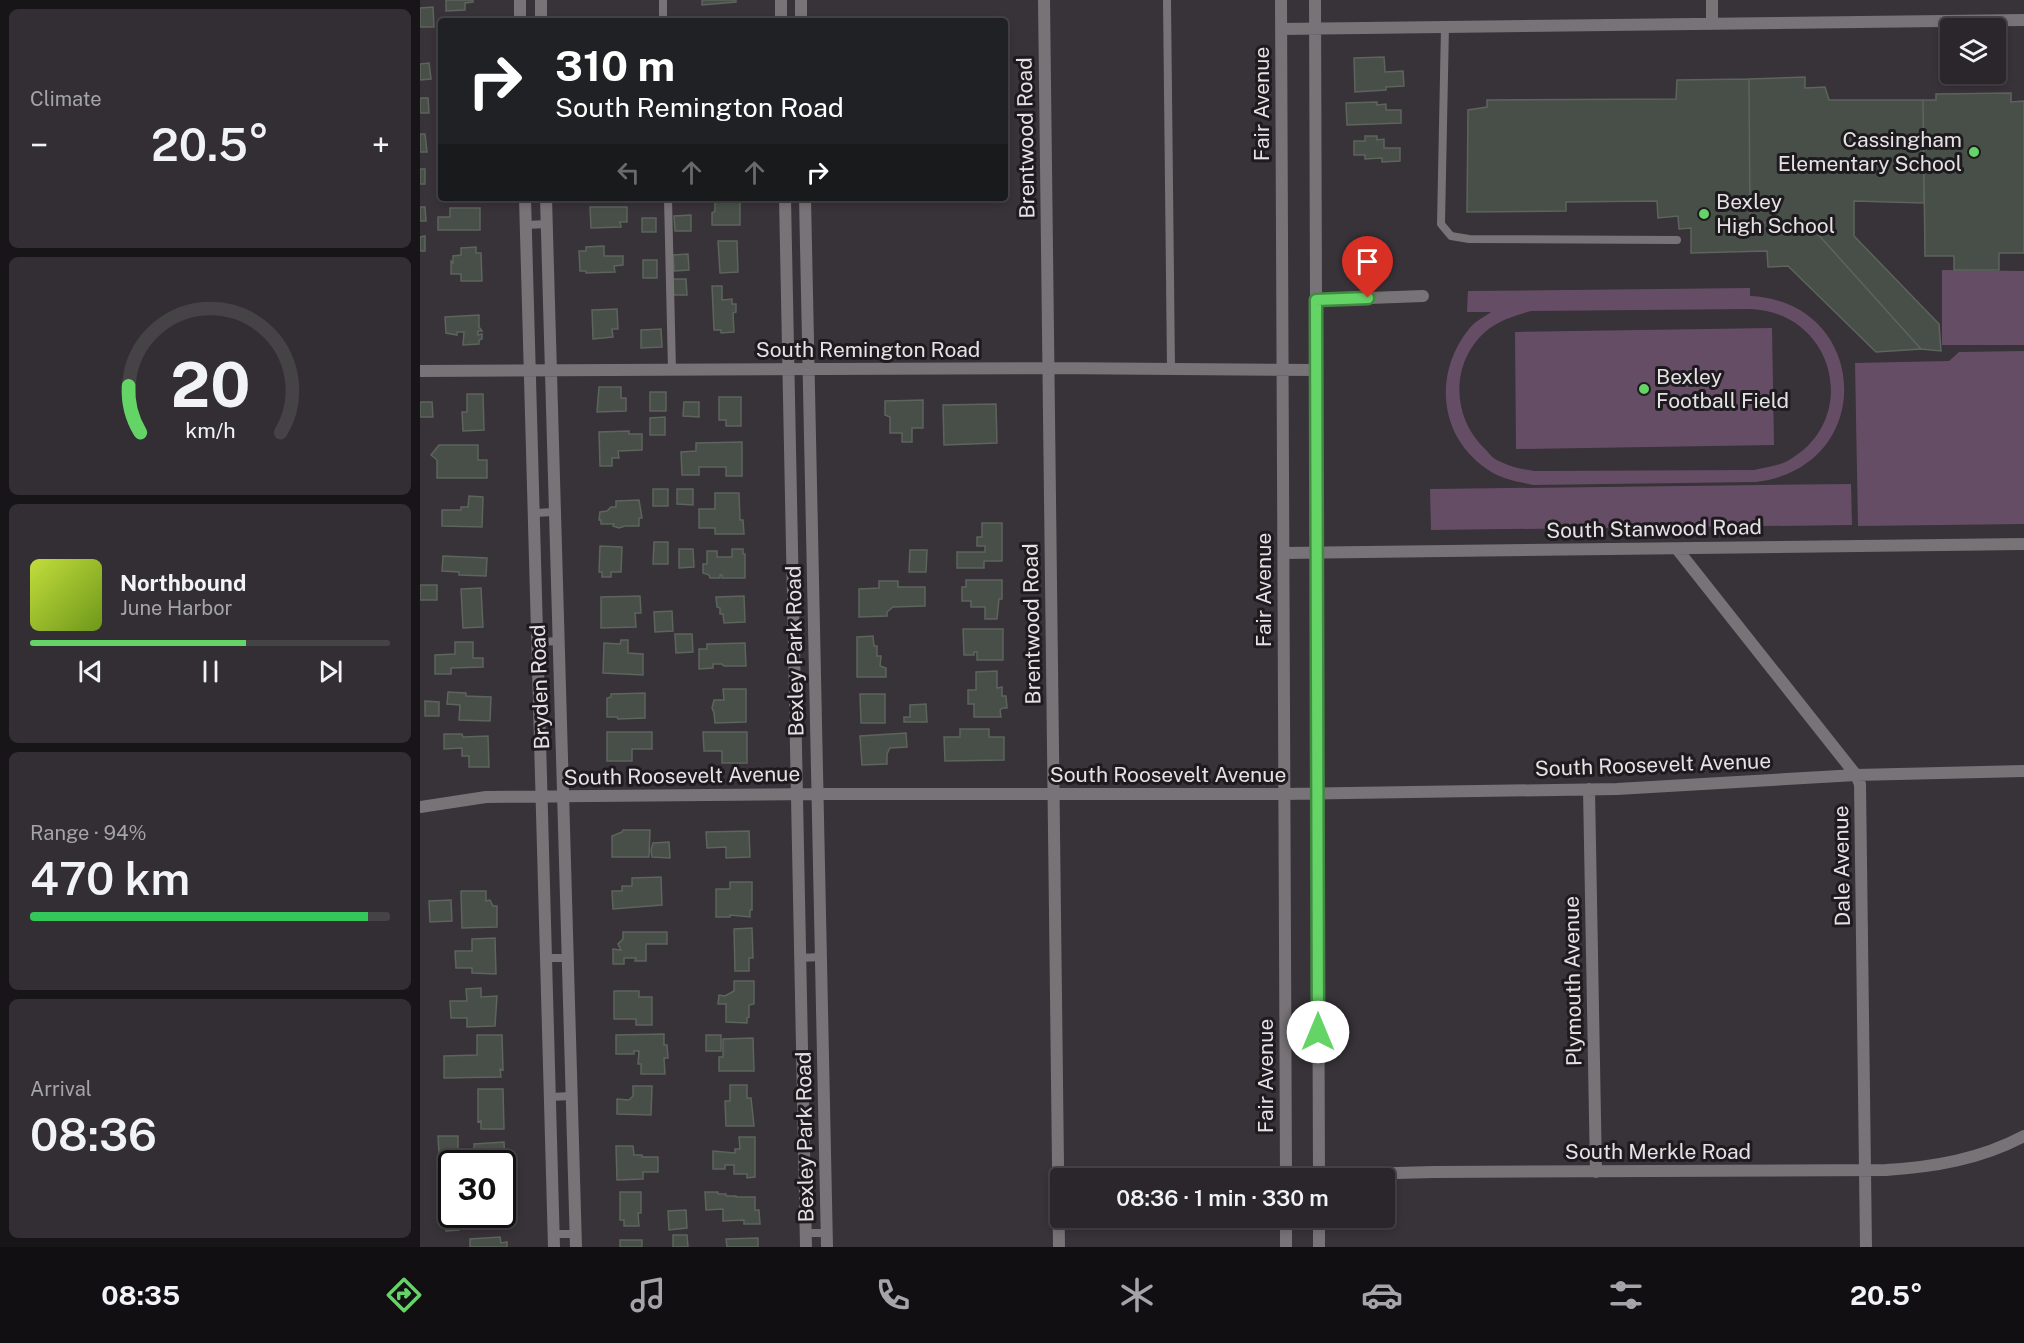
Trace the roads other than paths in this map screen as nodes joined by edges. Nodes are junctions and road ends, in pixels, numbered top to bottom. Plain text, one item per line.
1 (520, 0) edge
2 (541, 0) edge
3 (663, 0) edge
4 (781, 0) edge
5 (801, 0) edge
6 (1044, 0) edge
7 (1167, 0) edge
8 (1281, 0) edge
9 (1316, 0) edge
10 (1712, 0) edge
11 (520, 18) edge
12 (541, 18) edge
13 (663, 18) edge
14 (781, 18) edge
15 (801, 18) edge
16 (2024, 20) edge
17 (1712, 24) junction
18 (1445, 26) junction
19 (1316, 28) junction
20 (1281, 29) junction
21 (525, 201) edge
22 (546, 201) edge
23 (668, 201) edge
24 (785, 201) edge
25 (805, 201) edge
26 (806, 222) junction
27 (785, 223) junction
28 (547, 224) junction
29 (526, 225) junction
30 (1677, 240) dead end
31 (1423, 296) dead end
32 (1316, 300) junction
33 (1048, 368) junction
34 (530, 370) junction
35 (672, 370) junction
36 (788, 370) junction
37 (809, 370) junction
38 (1171, 370) junction
39 (1283, 370) junction
40 (1317, 370) junction
41 (420, 371) edge
42 (551, 371) junction
43 (555, 512) junction
44 (791, 512) junction
45 (812, 512) junction
46 (534, 513) junction
47 (2024, 544) edge
48 (1677, 549) junction
49 (1317, 553) junction
50 (1284, 554) junction
51 (814, 640) junction
52 (559, 641) junction
53 (794, 641) junction
54 (538, 642) junction
55 (2024, 771) edge
56 (1856, 775) junction
57 (1589, 789) junction
58 (797, 794) junction
59 (817, 794) junction
60 (1284, 794) junction
61 (1318, 794) junction
62 (1054, 795) junction
63 (542, 797) junction
64 (563, 797) junction
65 (420, 807) edge
66 (821, 957) junction
67 (546, 958) junction
68 (567, 958) junction
69 (800, 958) junction
70 (803, 1095) junction
71 (824, 1095) junction
72 (550, 1096) junction
73 (571, 1096) junction
74 (2024, 1136) edge
75 (1286, 1168) edge
76 (1319, 1168) edge
77 (1865, 1171) junction
78 (1596, 1172) junction
79 (1395, 1174) edge
80 (1286, 1228) edge
81 (1319, 1228) edge
82 (806, 1233) junction
83 (826, 1233) junction
84 (575, 1234) junction
85 (554, 1240) edge
86 (576, 1247) edge
87 (806, 1247) edge
88 (827, 1247) edge
89 (1059, 1247) edge
90 (1286, 1247) edge
91 (1319, 1247) edge
92 (1866, 1247) edge

1 - 11 street
2 - 12 street
3 - 13 lane
4 - 14 street
5 - 15 street
6 - 33 street, Brentwood Road
7 - 38 lane
8 - 20 street, Fair Avenue
9 - 19 street
10 - 17 street
16 - 17 street
17 - 18 street
18 - 19 street
18 - 30 lane
19 - 20 street
19 - 32 street
20 - 39 street, Fair Avenue
21 - 29 street, Bryden Road
22 - 28 street, Bryden Road
23 - 35 lane
24 - 27 street, Bexley Park Road
25 - 26 street, Bexley Park Road
26 - 27 lane
26 - 37 street, Bexley Park Road
27 - 36 street, Bexley Park Road
28 - 29 lane
28 - 42 street, Bryden Road
29 - 34 street, Bryden Road
31 - 32 street
32 - 40 street
33 - 37 street, South Remington Road
33 - 38 street, South Remington Road
33 - 62 street, Brentwood Road
34 - 41 street, South Remington Road
34 - 42 street, South Remington Road
34 - 46 street, Bryden Road
35 - 36 street, South Remington Road
35 - 42 street, South Remington Road
36 - 37 street, South Remington Road
36 - 44 street, Bexley Park Road
37 - 45 street, Bexley Park Road
38 - 39 street, South Remington Road
39 - 40 street, South Remington Road
39 - 50 street, Fair Avenue
40 - 49 street
42 - 43 street, Bryden Road
43 - 46 lane
43 - 52 street, Bryden Road
44 - 45 lane
44 - 53 street, Bexley Park Road
45 - 51 street, Bexley Park Road
46 - 54 street, Bryden Road
47 - 48 street, South Stanwood Road
48 - 49 street, South Stanwood Road
48 - 56 street, Dale Avenue
49 - 50 street, South Stanwood Road
49 - 61 street
50 - 60 street, Fair Avenue
51 - 53 lane
51 - 59 street, Bexley Park Road
52 - 54 lane
52 - 64 street, Bryden Road
53 - 58 street, Bexley Park Road
54 - 63 street, Bryden Road
55 - 56 street, South Roosevelt Avenue
56 - 57 street, South Roosevelt Avenue
56 - 77 street, Dale Avenue
57 - 61 street, South Roosevelt Avenue
57 - 78 street, Plymouth Avenue
58 - 59 street, South Roosevelt Avenue
58 - 64 street, South Roosevelt Avenue
58 - 69 street, Bexley Park Road
59 - 62 street, South Roosevelt Avenue
59 - 66 street, Bexley Park Road
60 - 61 street, South Roosevelt Avenue
60 - 62 street, South Roosevelt Avenue
60 - 75 street, Fair Avenue
61 - 76 street
62 - 89 street, Brentwood Road
63 - 64 street, South Roosevelt Avenue
63 - 65 street, South Roosevelt Avenue
63 - 67 street, Bryden Road
64 - 68 street, Bryden Road
66 - 69 lane
66 - 71 street, Bexley Park Road
67 - 68 lane
67 - 72 street, Bryden Road
68 - 73 street, Bryden Road
69 - 70 street, Bexley Park Road
70 - 71 lane
70 - 82 street, Bexley Park Road
71 - 83 street, Bexley Park Road
72 - 73 lane
72 - 85 street, Bryden Road
73 - 84 street, Bryden Road
74 - 77 street, South Merkle Road
77 - 78 street, South Merkle Road
77 - 92 street, Dale Avenue
78 - 79 street, South Merkle Road
80 - 90 street
81 - 91 street
82 - 83 lane
82 - 87 street, Bexley Park Road
83 - 88 street, Bexley Park Road
84 - 85 lane
84 - 86 street, Bryden Road

